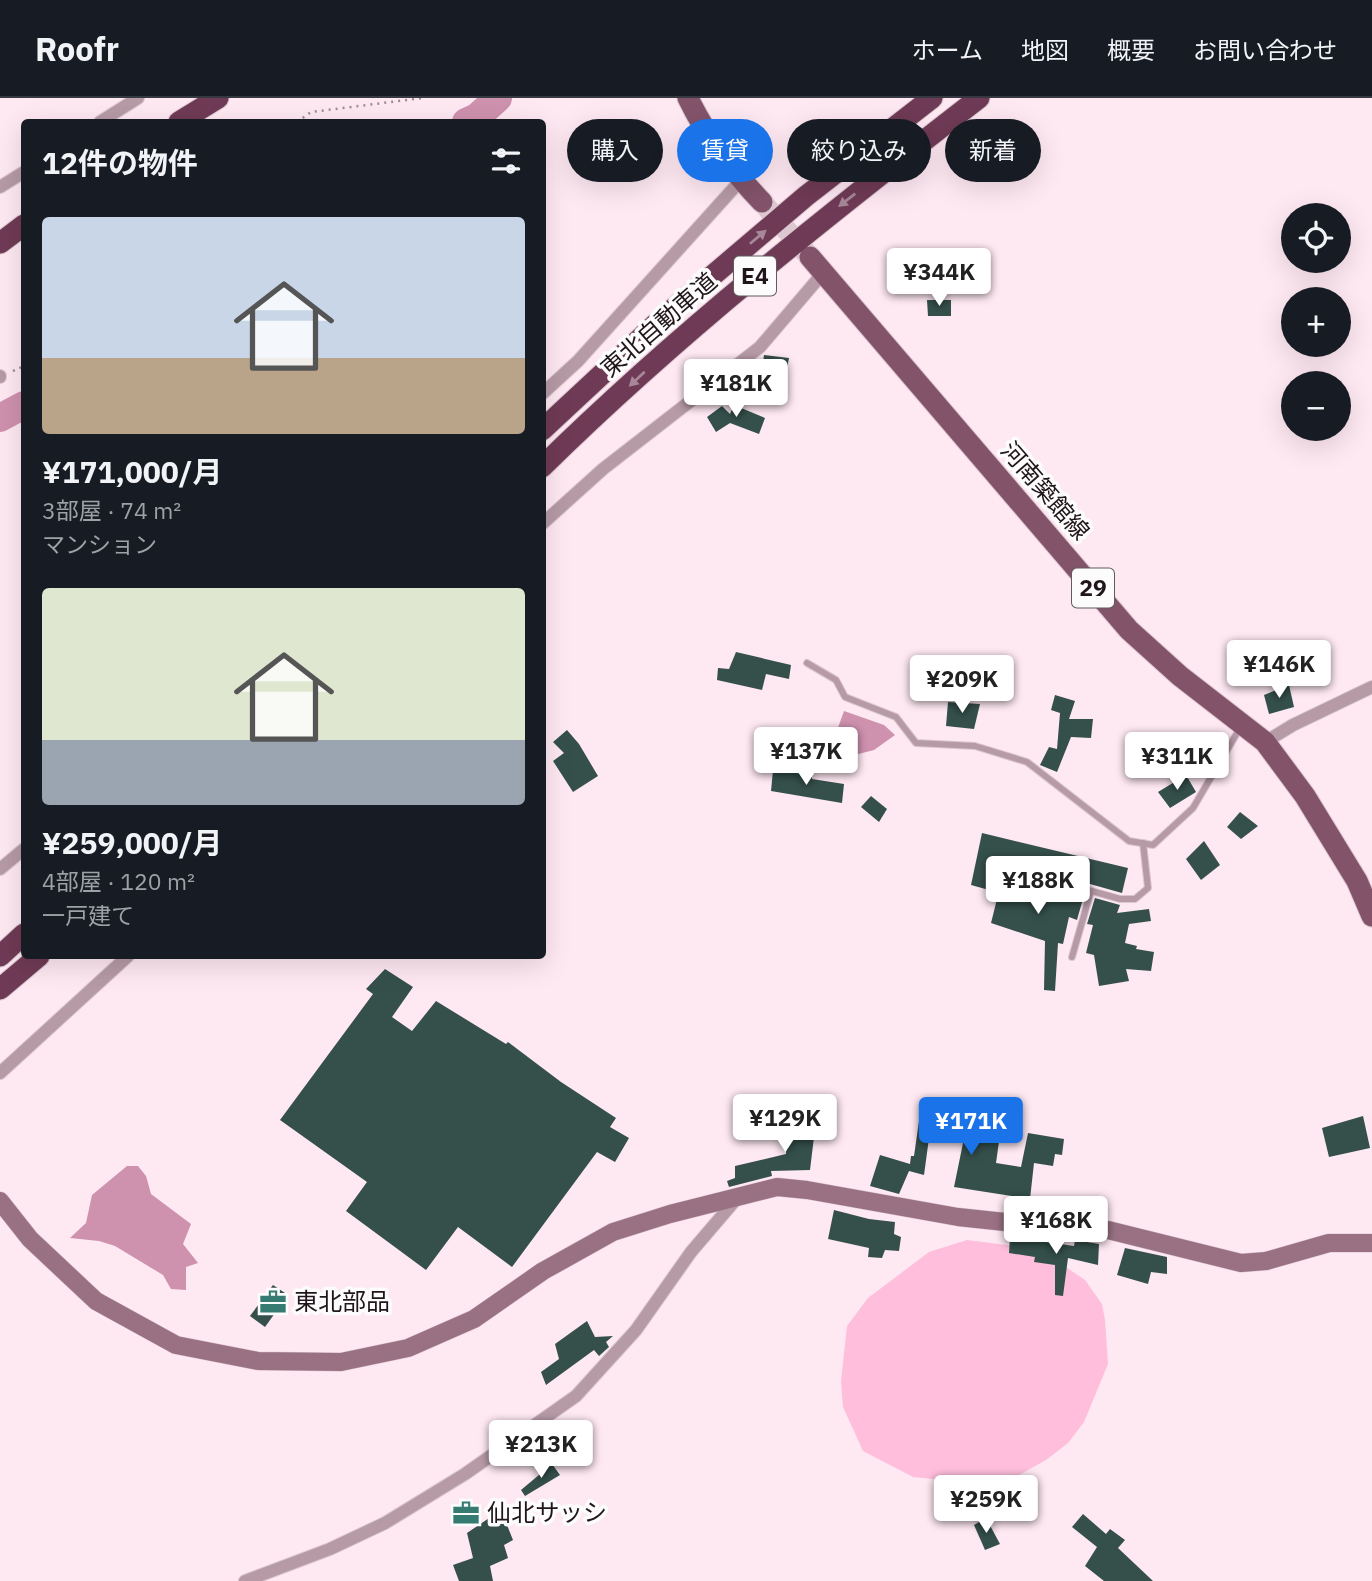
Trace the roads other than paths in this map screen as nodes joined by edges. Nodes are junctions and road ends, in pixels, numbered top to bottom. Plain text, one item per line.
1 (138, 98) edge
2 (218, 98) edge
3 (688, 98) edge
4 (932, 98) edge
5 (979, 98) edge
6 (105, 119) edge
7 (184, 119) edge
8 (698, 119) edge
9 (21, 174) edge
10 (739, 182) edge
11 (743, 182) edge
12 (0, 187) edge
13 (762, 202) tunnel mouth
14 (21, 227) edge
15 (0, 243) edge
16 (816, 265) joint
17 (546, 390) edge
18 (546, 426) edge
19 (546, 463) edge
20 (546, 520) edge
21 (807, 663) dead end
22 (1372, 687) edge
23 (1242, 724) junction
24 (1265, 742) junction
25 (1143, 843) junction
26 (21, 852) edge
27 (0, 869) edge
28 (1091, 891) junction
29 (993, 895) dead end
30 (1372, 916) edge
31 (21, 937) edge
32 (0, 956) edge
33 (1072, 957) dead end
34 (35, 959) edge
35 (125, 959) edge
36 (0, 989) edge
37 (0, 1073) edge
38 (738, 1197) junction
39 (0, 1201) edge
40 (1372, 1243) edge
41 (245, 1581) edge

1 - 6 street
2 - 7 highway
3 - 8 main road
18 -> 4 highway, 東北自動車道 / E4
5 -> 19 highway, 東北自動車道 / E4
9 - 12 street
10 - 17 street
11 - 13 main road
14 - 15 highway
16 - 20 street
16 - 23 main road, 河南築館線 / 29
21 - 25 lane
22 - 24 street
23 - 24 main road, 河南築館線 / 29
23 - 25 lane
24 - 30 main road, 河南築館線 / 29
25 - 28 lane
26 - 27 street
28 - 29 lane
28 - 33 lane
31 - 32 highway
34 - 36 highway
35 - 37 street
38 - 39 street
38 - 40 street
38 - 41 street

